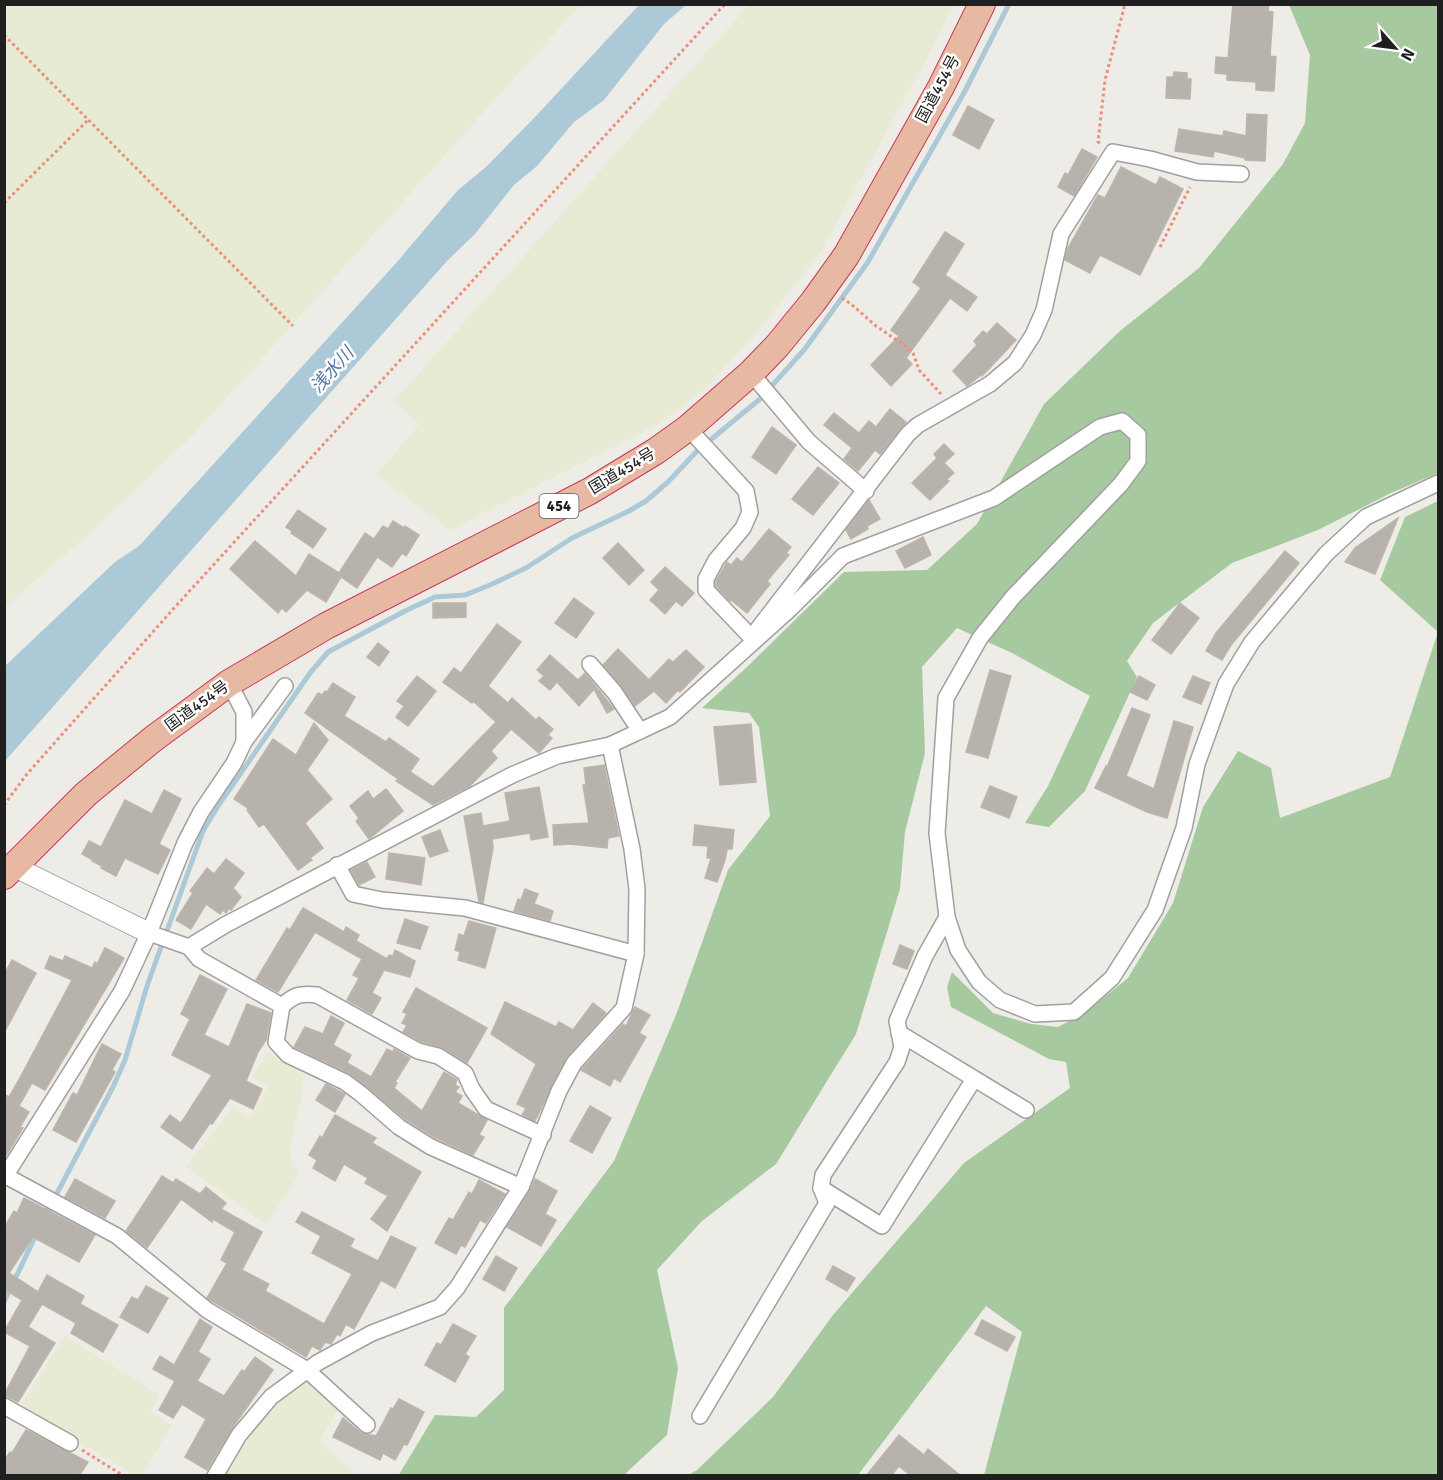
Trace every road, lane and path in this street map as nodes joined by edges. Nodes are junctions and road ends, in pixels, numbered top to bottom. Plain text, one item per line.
1 (725, 4) edge
2 (982, 4) edge
3 (1125, 4) edge
4 (4, 35) edge
5 (88, 120) junction
6 (1113, 152) junction
7 (1197, 172) junction
8 (1241, 174) dead end
9 (4, 203) edge
10 (1160, 247) dead end
11 (823, 288) junction
12 (293, 326) dead end
13 (751, 373) junction
14 (952, 406) junction
15 (688, 428) junction
16 (1438, 483) edge
17 (866, 491) junction
18 (749, 643) junction
19 (590, 664) dead end
20 (229, 683) junction
21 (285, 686) dead end
22 (639, 730) junction
23 (244, 742) junction
24 (610, 744) junction
25 (4, 805) edge
26 (337, 865) junction
27 (7, 868) edge
28 (947, 917) junction
29 (149, 933) junction
30 (189, 947) junction
31 (636, 954) junction
32 (282, 1006) junction
33 (899, 1033) junction
34 (975, 1079) junction
35 (1026, 1110) dead end
36 (543, 1135) junction
37 (5, 1177) edge
38 (521, 1187) junction
39 (820, 1188) junction
40 (307, 1370) junction
41 (4, 1406) edge
42 (700, 1416) dead end
43 (367, 1425) dead end
44 (70, 1443) joint
45 (124, 1476) edge
46 (215, 1476) edge

1 - 25 path
2 - 11 highway, 国道454号 / 454
3 - 6 path
4 - 5 path
5 - 9 path
5 - 12 path
6 - 7 street
6 - 14 street
7 - 8 street
7 - 10 path
11 - 13 highway, 国道454号 / 454
11 - 14 path
13 - 15 highway, 国道454号 / 454
13 - 17 street
14 - 17 street
15 - 18 street
15 - 20 highway, 国道454号 / 454
16 - 28 street
17 - 18 street
18 - 22 street
18 - 28 street
19 - 22 street
20 - 23 street
20 - 27 highway, 国道454号 / 454
21 - 23 street
22 - 24 street
23 - 29 street
24 - 26 street
24 - 31 street
26 - 30 street
26 - 31 street
27 - 29 street
28 - 33 street
29 - 30 street
29 - 37 street
30 - 32 street
31 - 36 street
32 - 36 street
32 - 38 street
33 - 34 street
33 - 39 street
34 - 35 street
34 - 39 street
36 - 38 street
37 - 40 street
38 - 40 street
39 - 42 street
40 - 43 street
40 - 46 street
41 - 44 street
44 - 45 path

